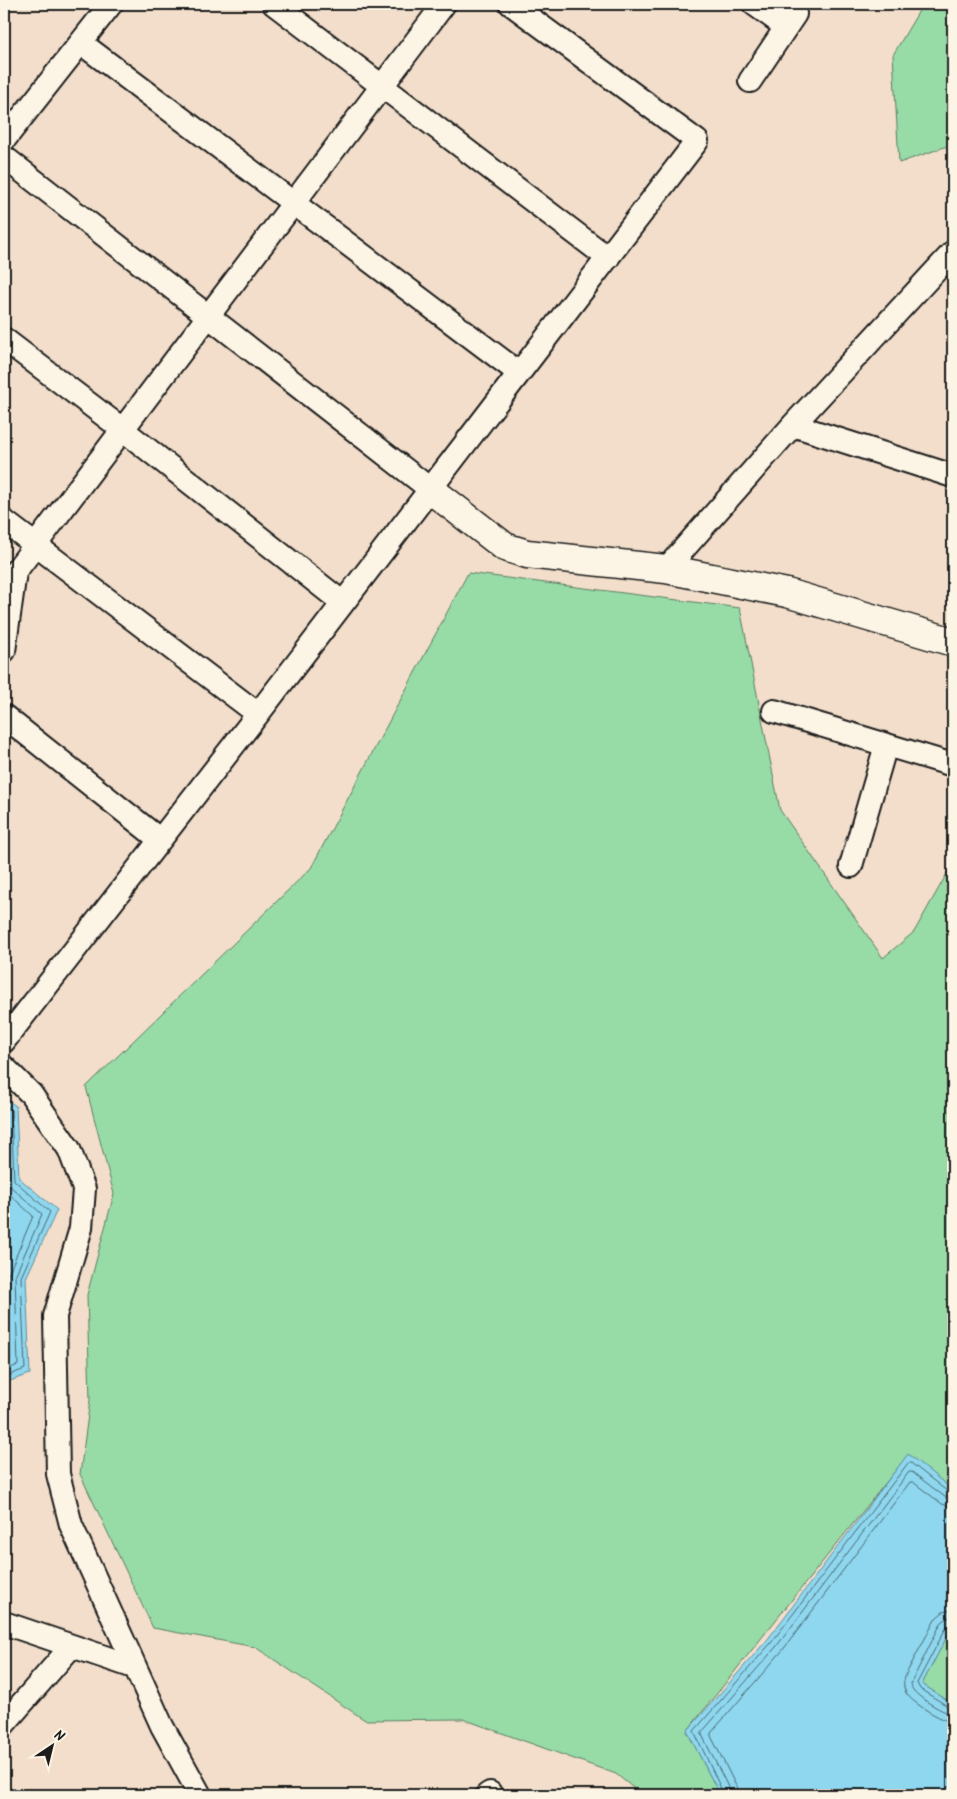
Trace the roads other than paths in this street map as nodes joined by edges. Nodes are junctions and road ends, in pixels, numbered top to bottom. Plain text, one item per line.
1 (111, 4) edge
2 (274, 4) edge
3 (444, 4) edge
4 (511, 4) edge
5 (754, 4) edge
6 (792, 4) edge
7 (786, 27) junction
8 (81, 43) junction
9 (750, 80) dead end
10 (382, 86) junction
11 (4, 140) edge
12 (4, 157) edge
13 (293, 203) junction
14 (953, 252) edge
15 (608, 258) junction
16 (208, 316) junction
17 (4, 339) edge
18 (519, 373) junction
19 (793, 425) junction
20 (122, 429) junction
21 (953, 476) edge
22 (430, 489) junction
23 (4, 522) edge
24 (34, 546) junction
25 (666, 569) junction
26 (343, 603) junction
27 (953, 642) edge
28 (4, 651) edge
29 (774, 711) dead end
30 (258, 714) junction
31 (4, 716) edge
32 (886, 745) junction
33 (953, 765) edge
34 (159, 839) junction
35 (852, 866) dead end
36 (4, 1040) edge
37 (4, 1067) edge
38 (4, 1623) edge
39 (71, 1647) junction
40 (134, 1667) junction
41 (4, 1724) edge
42 (200, 1795) edge

1 - 8 street
2 - 10 street
3 - 10 street
4 - 15 street
5 - 7 street
6 - 7 street
7 - 9 street
8 - 11 street
8 - 13 street
10 - 13 street
10 - 15 street
12 - 16 street
13 - 16 street
13 - 18 street
14 - 19 street
15 - 18 street
16 - 20 street
16 - 22 street
17 - 20 street
18 - 22 street
19 - 21 street
19 - 25 street
20 - 24 street
20 - 26 street
22 - 25 street
22 - 26 street
23 - 24 street
24 - 28 street
24 - 30 street
25 - 27 street
26 - 30 street
29 - 32 street
30 - 34 street
31 - 34 street
32 - 33 street
32 - 35 street
34 - 36 street
37 - 40 street
38 - 39 street
39 - 40 street
39 - 41 street
40 - 42 street

